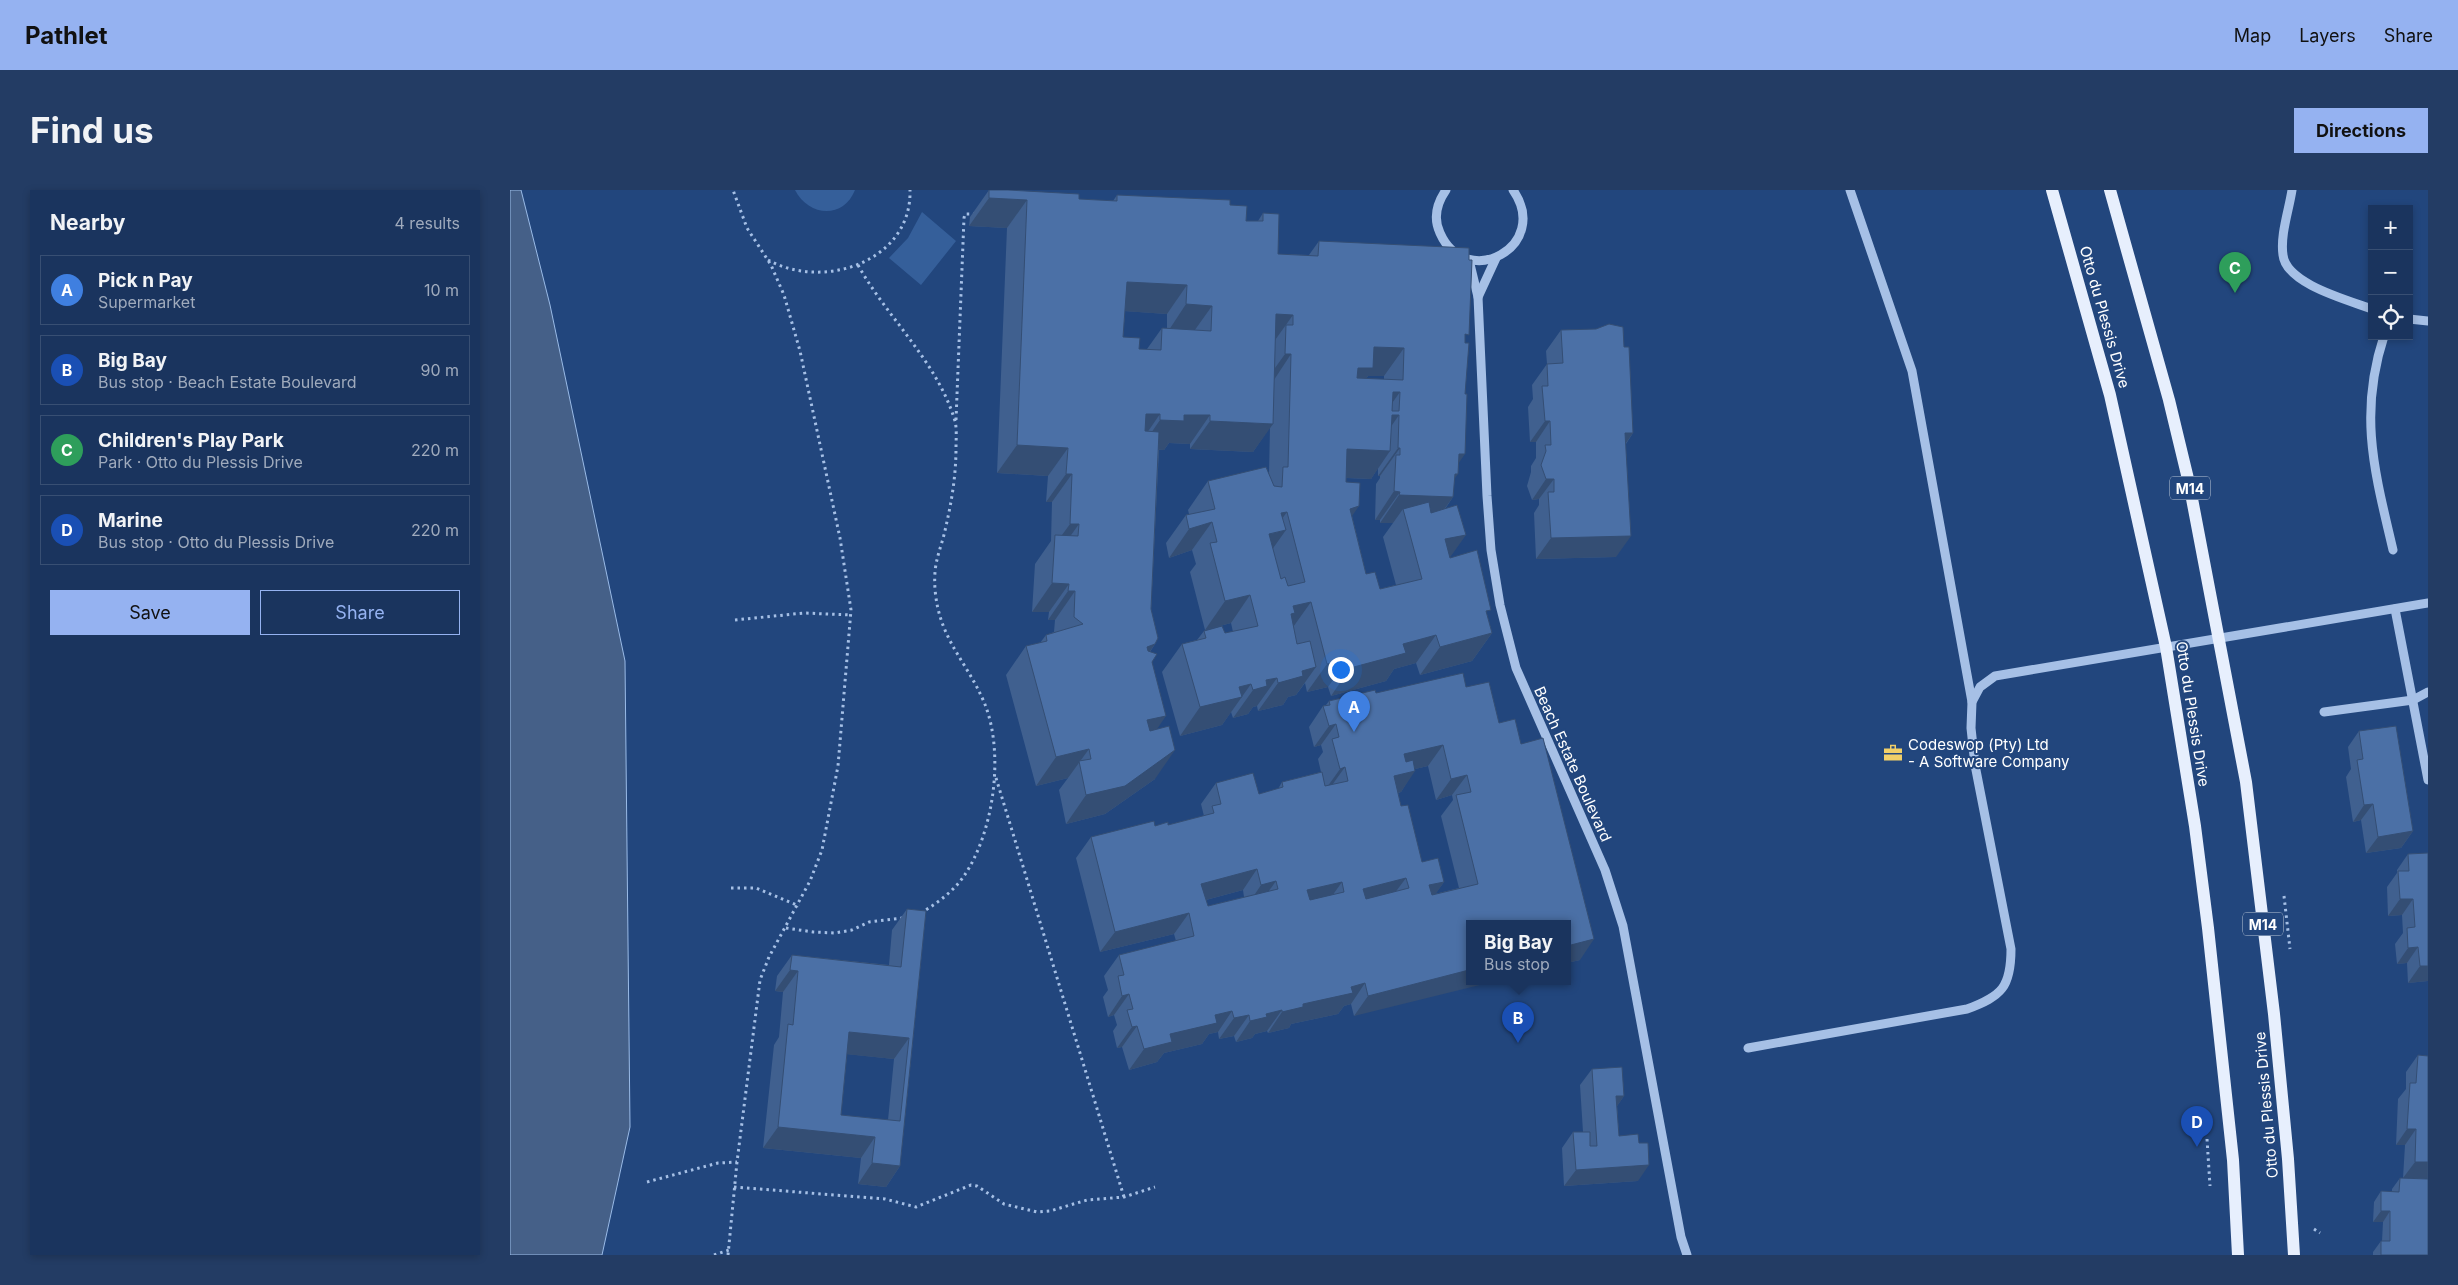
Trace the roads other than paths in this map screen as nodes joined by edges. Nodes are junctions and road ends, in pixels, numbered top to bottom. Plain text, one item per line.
1 (1446, 190) edge
2 (1513, 190) edge
3 (1850, 190) edge
4 (2052, 190) edge
5 (2110, 190) edge
6 (2292, 190) edge
7 (1496, 258) junction
8 (1470, 260) junction
9 (1478, 297) junction
10 (2368, 307) edge
11 (2413, 319) edge
12 (2428, 321) edge
13 (2383, 340) edge
14 (2393, 550) dead end
15 (2428, 604) edge
16 (2396, 609) junction
17 (2219, 639) junction
18 (2166, 647) junction
19 (2428, 692) edge
20 (2413, 700) junction
21 (1972, 702) junction
22 (2324, 712) dead end
23 (2428, 780) edge
24 (1748, 1048) dead end
25 (1681, 1237) junction
26 (1680, 1255) edge
27 (1687, 1255) edge
28 (2238, 1255) edge
29 (2294, 1255) edge

1 - 8 street
2 - 7 street
3 - 21 street
4 - 18 main road, Otto du Plessis Drive
5 - 17 main road, Otto du Plessis Drive / M14
6 - 10 street
7 - 8 street
7 - 9 street, Beach Estate Boulevard
8 - 9 street, Beach Estate Boulevard
9 - 25 street, Beach Estate Boulevard
11 - 12 street
13 - 14 street
15 - 16 street
16 - 17 street
16 - 20 street
17 - 18 street
17 - 29 main road, Otto du Plessis Drive / M14
18 - 21 street
18 - 28 main road, Otto du Plessis Drive
19 - 20 street
20 - 22 street
20 - 23 street
21 - 24 street
25 - 26 street, Beach Estate Boulevard
25 - 27 street, Beach Estate Boulevard

